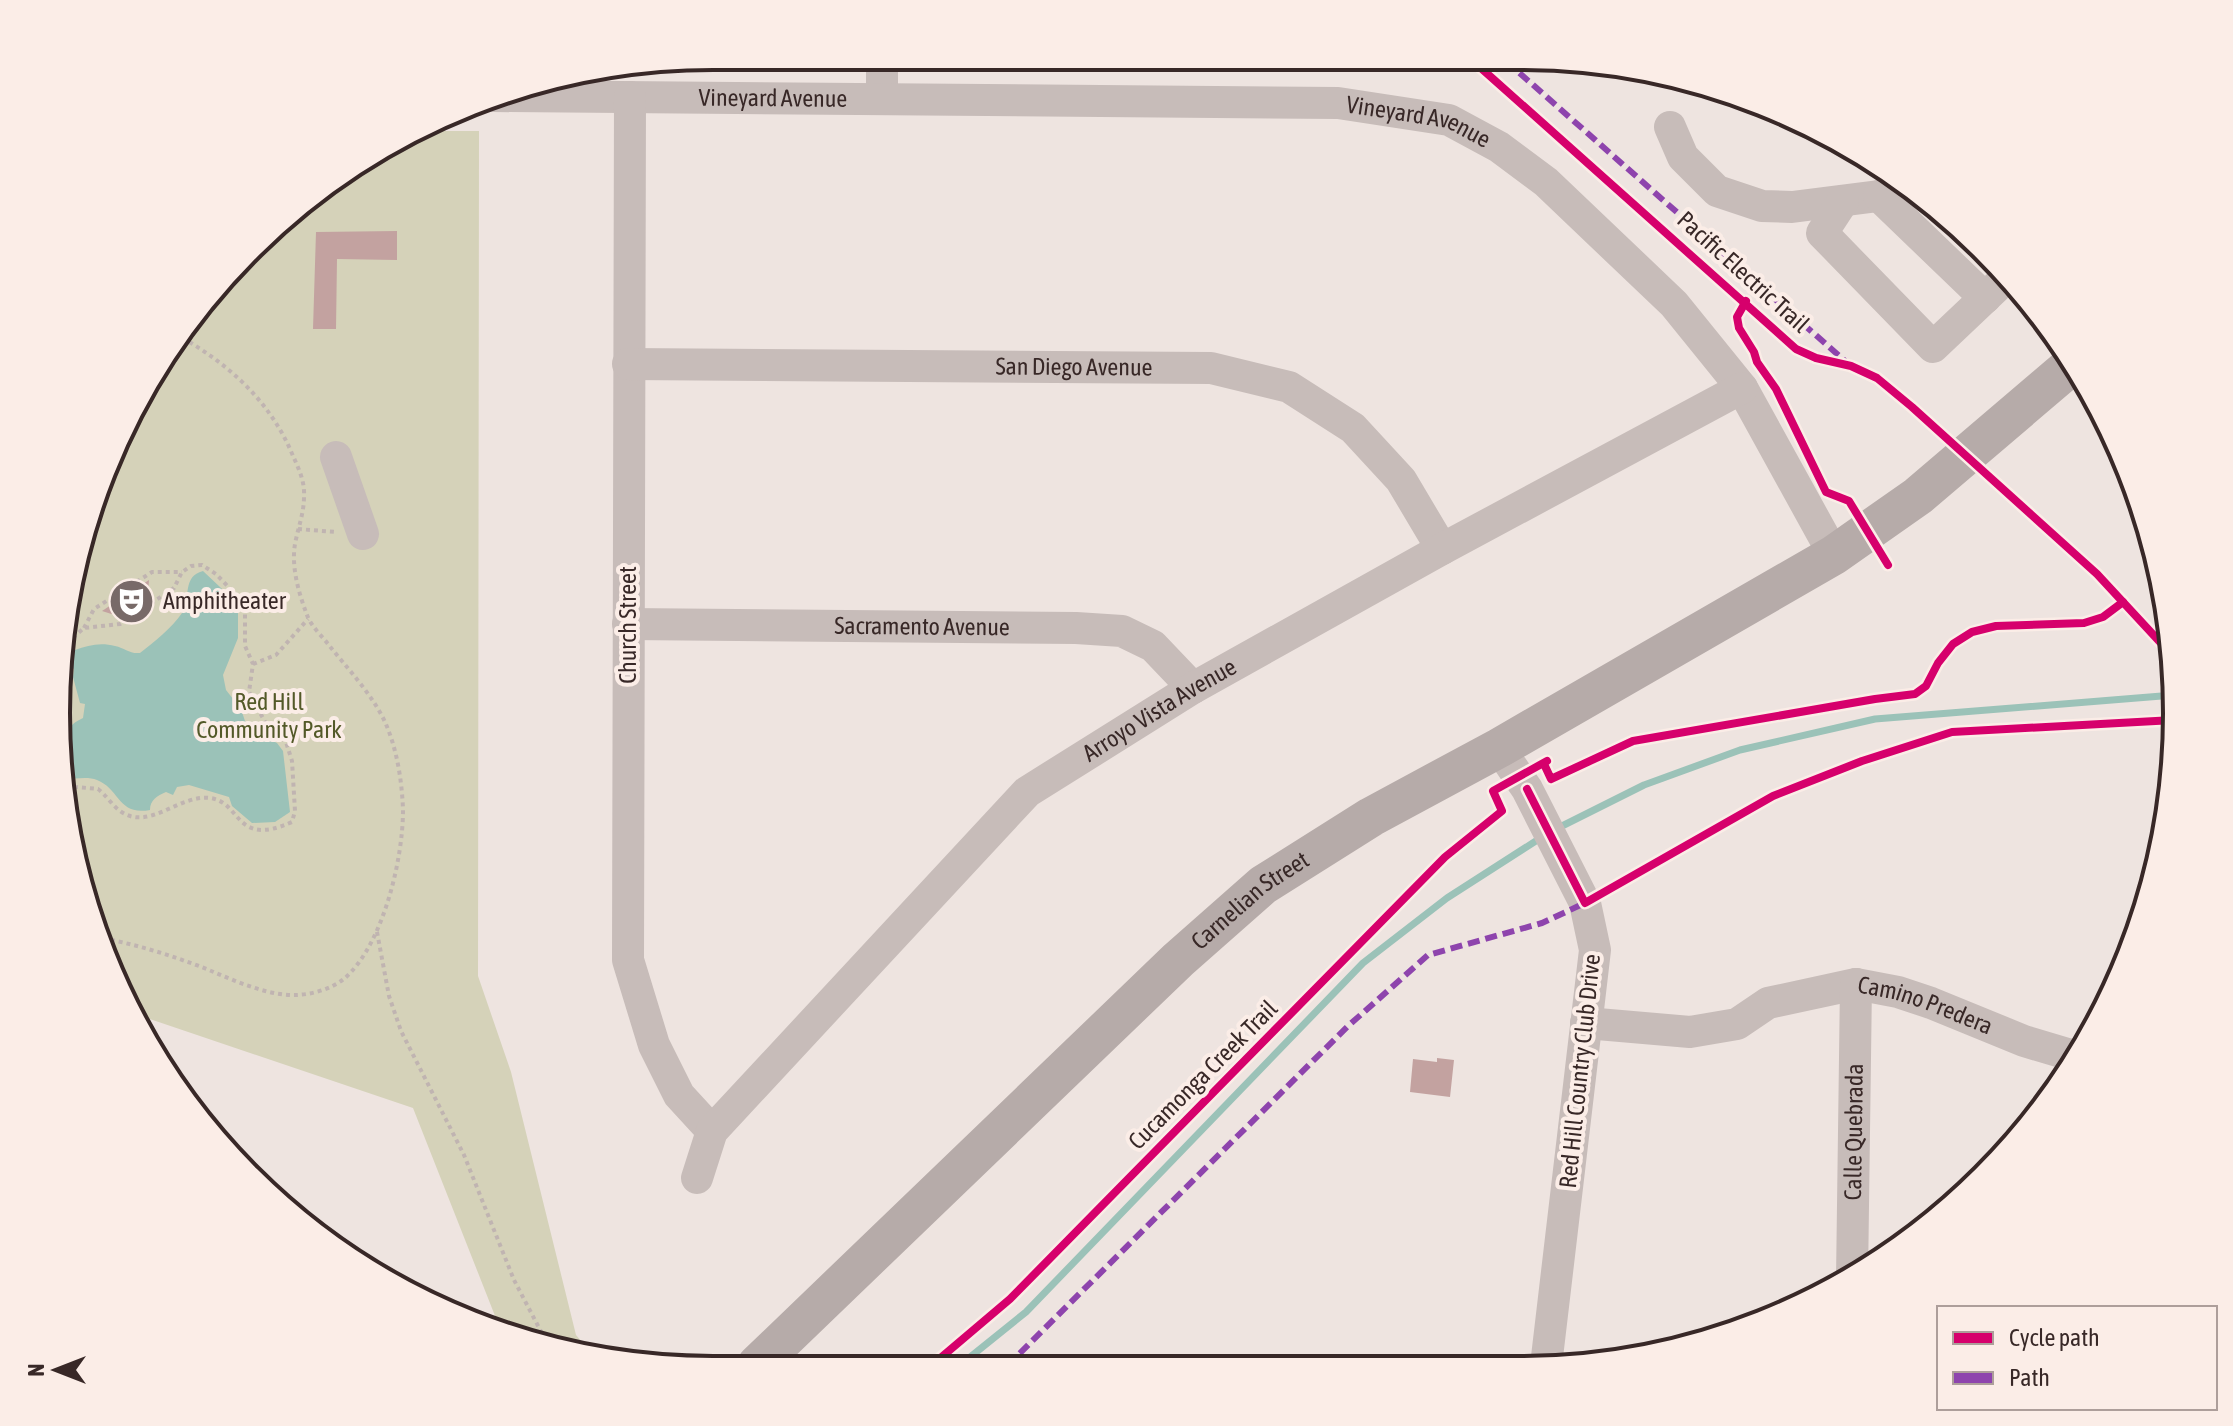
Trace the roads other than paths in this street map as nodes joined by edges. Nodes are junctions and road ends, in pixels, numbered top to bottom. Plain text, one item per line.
1 (882, 70) edge
2 (532, 96) edge
3 (630, 97) junction
4 (882, 98) junction
5 (1670, 127) dead end
6 (1898, 194) edge
7 (1879, 196) junction
8 (1843, 201) junction
9 (1999, 285) edge
10 (1985, 298) junction
11 (628, 364) junction
12 (2064, 371) edge
13 (1742, 388) junction
14 (336, 457) dead end
15 (363, 534) road end
16 (1442, 549) junction
17 (1834, 555) junction
18 (628, 624) junction
19 (1193, 688) junction
20 (1499, 748) junction
21 (1856, 984) junction
22 (1586, 1023) junction
23 (2065, 1053) edge
24 (712, 1131) junction
25 (697, 1178) dead end
26 (1852, 1264) edge
27 (1547, 1355) edge
28 (766, 1356) edge

1 - 4 street
2 - 3 street, Vineyard Avenue
3 - 4 street, Vineyard Avenue
3 - 11 street, Church Street
4 - 13 street, Vineyard Avenue
5 - 8 street
6 - 7 street
7 - 8 street
7 - 10 street
8 - 10 street
9 - 10 street
11 - 16 street, San Diego Avenue
11 - 18 street, Church Street
12 - 17 main road
13 - 16 street, Arroyo Vista Avenue
13 - 17 street, Vineyard Avenue
14 - 15 street
16 - 19 street, Arroyo Vista Avenue
17 - 20 main road, Carnelian Street
18 - 19 street, Sacramento Avenue
18 - 24 street, Church Street
19 - 24 street, Arroyo Vista Avenue
20 - 22 street, Red Hill Country Club Drive
20 - 28 main road, Carnelian Street
21 - 22 street, Camino Predera
21 - 23 street, Camino Predera
21 - 26 street, Calle Quebrada
22 - 27 street, Red Hill Country Club Drive
24 - 25 street, Arroyo Vista Avenue

